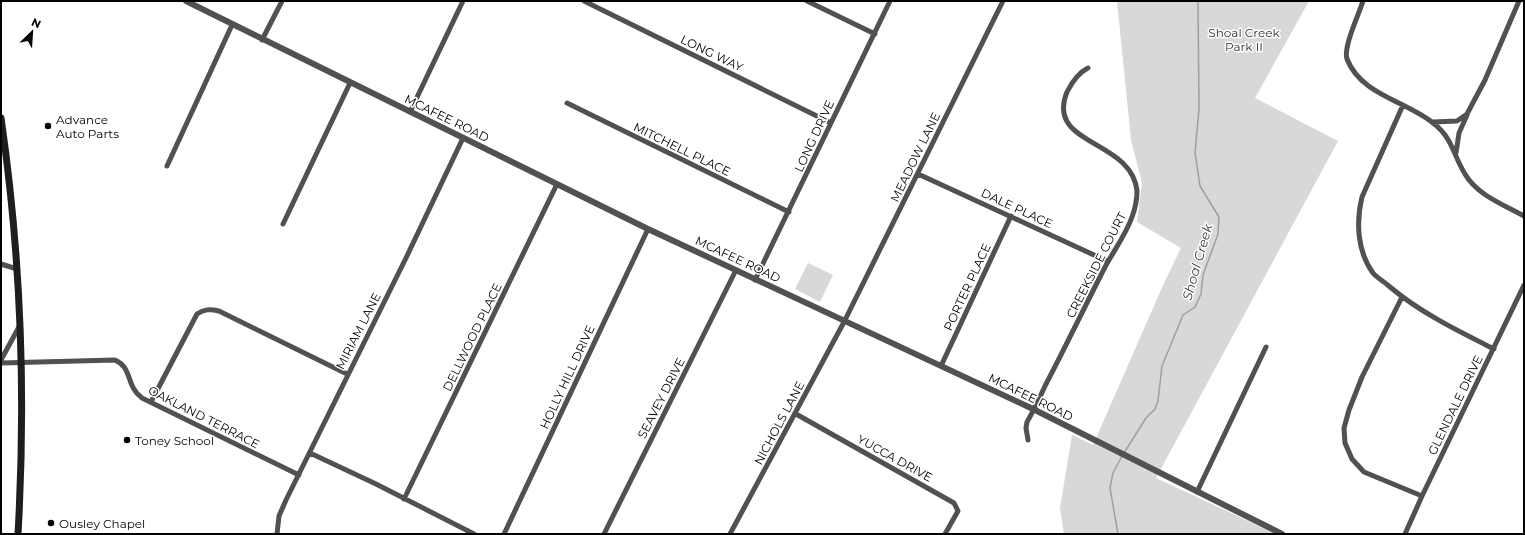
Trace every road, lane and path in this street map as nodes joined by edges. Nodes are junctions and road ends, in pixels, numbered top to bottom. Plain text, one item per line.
1 (186, 1) edge
2 (282, 1) edge
3 (463, 1) edge
4 (584, 1) edge
5 (807, 1) edge
6 (890, 1) edge
7 (1003, 1) edge
8 (1363, 1) edge
9 (1519, 1) edge
10 (232, 25) junction
11 (874, 34) junction
12 (262, 40) junction
13 (1088, 68) dead end
14 (350, 83) junction
15 (567, 103) dead end
16 (1404, 105) junction
17 (410, 112) junction
18 (1468, 114) junction
19 (1, 118) edge
20 (1433, 122) junction
21 (831, 123) junction
22 (463, 138) junction
23 (1456, 153) junction
24 (4, 158) edge
25 (167, 166) dead end
26 (918, 174) junction
27 (557, 184) junction
28 (789, 212) junction
29 (1011, 216) junction
30 (1524, 216) edge
31 (283, 224) dead end
32 (648, 229) junction
33 (1107, 261) junction
34 (1, 264) edge
35 (17, 269) junction
36 (736, 270) junction
37 (755, 280) junction
38 (1524, 285) edge
39 (1402, 297) junction
40 (844, 322) junction
41 (20, 324) junction
42 (1266, 347) dead end
43 (1494, 349) junction
44 (1, 360) edge
45 (20, 361) junction
46 (1, 363) edge
47 (941, 366) junction
48 (347, 374) junction
49 (151, 402) junction
50 (1033, 409) junction
51 (796, 414) junction
52 (1028, 440) dead end
53 (310, 453) junction
54 (299, 475) junction
55 (1197, 492) junction
56 (1422, 496) junction
57 (404, 499) junction
58 (18, 534) edge
59 (277, 534) edge
60 (474, 534) edge
61 (504, 534) edge
62 (604, 534) edge
63 (730, 534) edge
64 (945, 534) edge
65 (1282, 534) edge
66 (1405, 534) edge

1 - 10 street, MCAFEE ROAD
2 - 12 street
3 - 17 street
4 - 21 street, LONG WAY
5 - 11 street
6 - 11 street, LONG DRIVE
7 - 26 street, MEADOW LANE
8 - 16 street
9 - 18 street
10 - 12 street, MCAFEE ROAD
10 - 25 street
11 - 21 street, LONG DRIVE
12 - 14 street, MCAFEE ROAD
13 - 33 street, CREEKSIDE COURT
14 - 17 street, MCAFEE ROAD
14 - 31 street
15 - 28 street, MITCHELL PLACE
16 - 20 street
16 - 39 street
17 - 22 street, MCAFEE ROAD
18 - 20 street
18 - 23 street
19 - 24 main road
20 - 23 street
21 - 28 street, LONG DRIVE
22 - 27 street, MCAFEE ROAD
22 - 48 street, MIRIAM LANE
23 - 30 street
24 - 35 main road
26 - 29 street, DALE PLACE
26 - 40 street, MEADOW LANE
27 - 32 street, MCAFEE ROAD
27 - 57 street, DELLWOOD PLACE
28 - 37 street, LONG DRIVE
29 - 33 street, DALE PLACE
29 - 47 street, PORTER PLACE
32 - 36 street, MCAFEE ROAD
32 - 61 street, HOLLY HILL DRIVE
33 - 50 street, CREEKSIDE COURT
34 - 35 street
35 - 41 main road
36 - 37 street, MCAFEE ROAD
36 - 62 street, SEAVEY DRIVE
37 - 40 street, MCAFEE ROAD
38 - 43 street, GLENDALE DRIVE
39 - 43 street
39 - 56 street
40 - 47 street, MCAFEE ROAD
40 - 51 street, NICHOLS LANE
41 - 44 street
41 - 45 main road
42 - 55 street
43 - 56 street, GLENDALE DRIVE
45 - 46 street, OAKLAND TERRACE
45 - 49 street, OAKLAND TERRACE
45 - 58 main road
47 - 50 street, MCAFEE ROAD
48 - 49 street
48 - 53 street, MIRIAM LANE
49 - 54 street, OAKLAND TERRACE
50 - 52 street, CREEKSIDE COURT
50 - 55 street, MCAFEE ROAD
51 - 63 street, NICHOLS LANE
51 - 64 street, YUCCA DRIVE
53 - 54 street, MIRIAM LANE
53 - 57 street
54 - 59 street, MIRIAM LANE
55 - 65 street, MCAFEE ROAD
56 - 66 street, GLENDALE DRIVE
57 - 60 street

